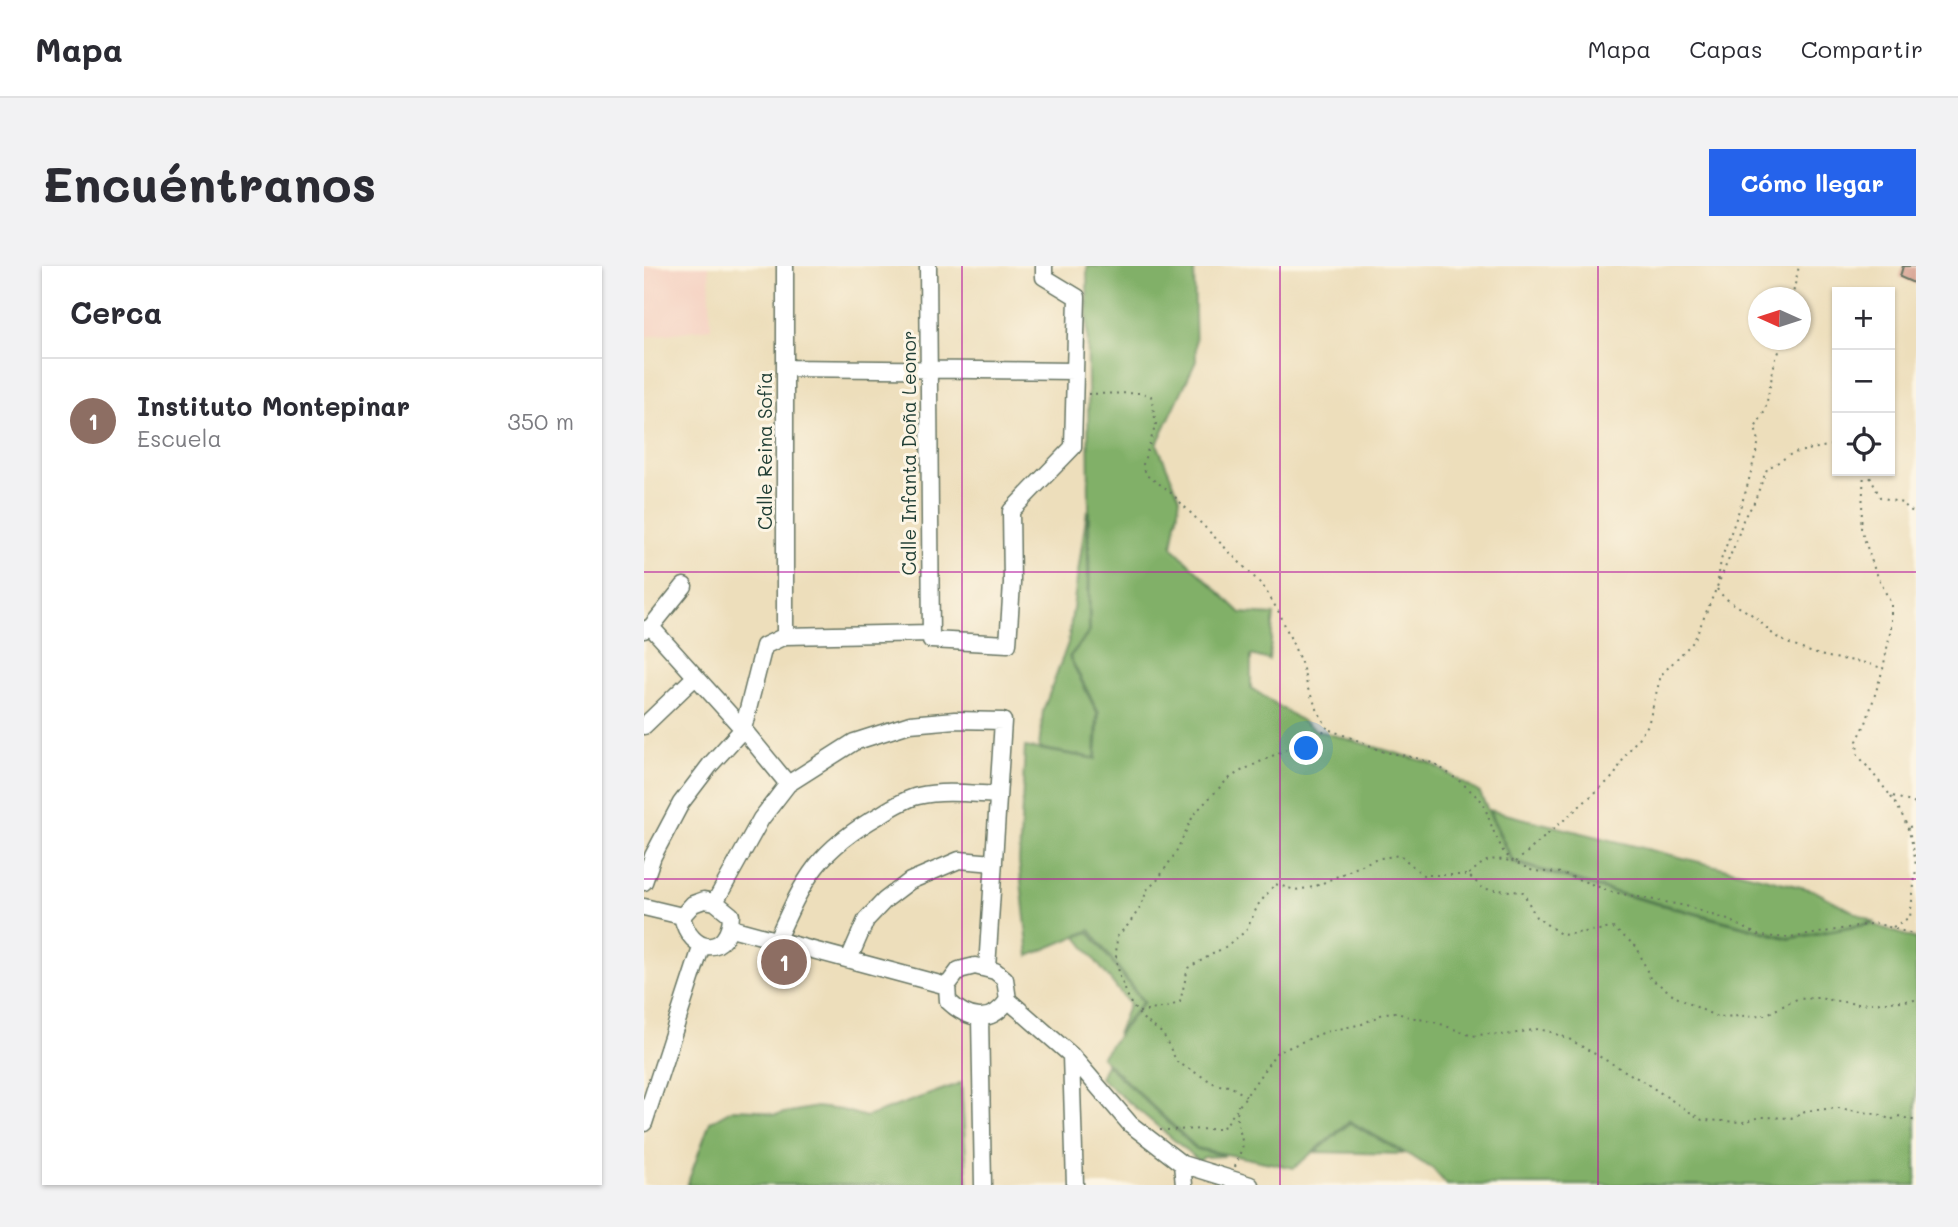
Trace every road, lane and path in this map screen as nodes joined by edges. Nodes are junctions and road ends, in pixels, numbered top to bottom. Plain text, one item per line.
1 (785, 266) edge
2 (928, 266) edge
3 (1044, 266) edge
4 (1799, 266) edge
5 (1794, 287) edge
6 (1780, 350) edge
7 (785, 368) junction
8 (929, 369) junction
9 (1075, 371) junction
10 (1074, 394) junction
11 (1832, 445) edge
12 (1866, 476) edge
13 (1869, 476) edge
14 (1916, 515) edge
15 (684, 586) dead end
16 (1716, 588) junction
17 (648, 629) edge
18 (785, 636) junction
19 (931, 636) junction
20 (1882, 669) junction
21 (695, 677) junction
22 (644, 726) edge
23 (743, 729) junction
24 (1328, 729) junction
25 (788, 784) junction
26 (998, 795) junction
27 (1890, 795) junction
28 (1916, 804) edge
29 (1916, 825) edge
30 (1908, 828) junction
31 (1516, 862) junction
32 (994, 863) junction
33 (1916, 868) edge
34 (1468, 875) junction
35 (644, 882) edge
36 (715, 902) junction
37 (644, 906) edge
38 (682, 916) junction
39 (731, 928) junction
40 (1892, 928) junction
41 (1916, 935) edge
42 (777, 939) junction
43 (702, 945) junction
44 (849, 959) junction
45 (987, 968) junction
46 (947, 986) junction
47 (1008, 999) junction
48 (1916, 1000) edge
49 (1138, 1012) junction
50 (980, 1017) junction
51 (1071, 1055) junction
52 (1246, 1096) junction
53 (1238, 1104) junction
54 (1916, 1121) edge
55 (644, 1123) edge
56 (1159, 1130) dead end
57 (1182, 1164) junction
58 (1231, 1179) junction
59 (983, 1185) edge
60 (1075, 1185) edge
61 (1184, 1185) edge
62 (1250, 1185) edge

1 - 7 street, Calle Reina Sofía
2 - 8 street, Calle Infanta Doña Leonor
3 - 9 street
4 - 5 path
6 - 16 path
7 - 8 street
7 - 18 street, Calle Reina Sofía
8 - 9 street
8 - 19 street, Calle Infanta Doña Leonor
9 - 10 street
10 - 19 street
10 - 24 path
11 - 16 path
12 - 20 path
13 - 14 path
15 - 17 street
16 - 20 path
16 - 31 path
17 - 21 street
18 - 19 street
18 - 23 street
20 - 27 path
21 - 22 street
21 - 23 street
23 - 25 street
23 - 35 street
24 - 31 path
24 - 49 path
25 - 26 street
25 - 36 street
26 - 32 street
26 - 42 street
27 - 28 path
27 - 30 path
29 - 30 path
30 - 33 path
31 - 34 path
31 - 40 path
32 - 44 street
32 - 45 street
33 - 40 path
34 - 48 path
34 - 49 path
36 - 38 street
36 - 39 street
37 - 38 street
38 - 43 street
39 - 42 street
39 - 43 street
40 - 41 path
42 - 44 street
43 - 55 street
44 - 46 street
45 - 46 street
45 - 47 street
46 - 50 street
47 - 50 street
47 - 51 street
49 - 52 path
50 - 59 street
51 - 57 street
51 - 60 street
52 - 53 path
52 - 54 path
53 - 56 path
53 - 58 path
57 - 58 street
57 - 61 street
58 - 62 street

